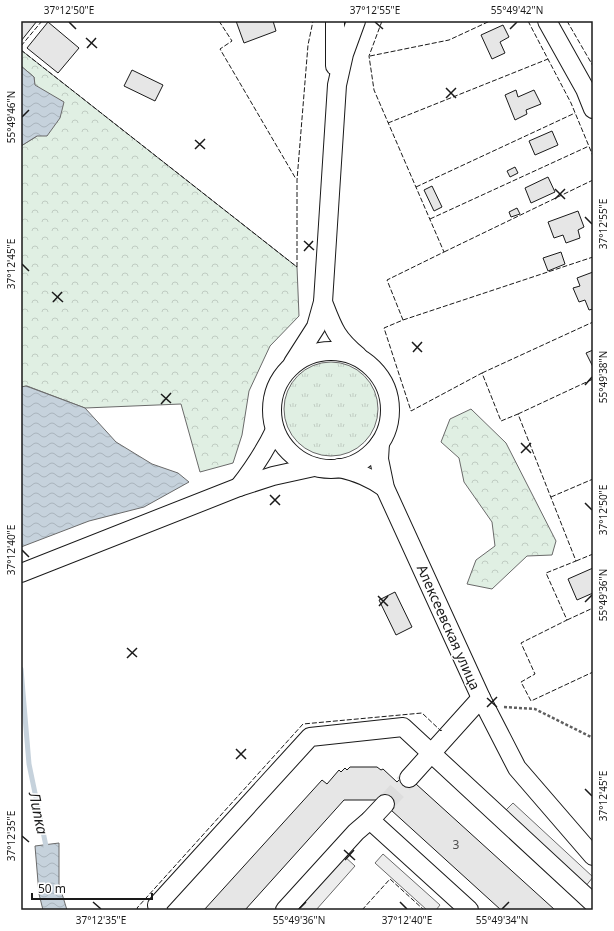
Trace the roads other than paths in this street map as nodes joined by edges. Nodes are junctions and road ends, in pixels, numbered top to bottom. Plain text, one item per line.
1 (335, 21) edge
2 (356, 21) edge
3 (547, 21) edge
4 (593, 109) edge
5 (334, 114) junction
6 (323, 302) junction
7 (362, 359) junction
8 (291, 366) junction
9 (275, 430) junction
10 (380, 443) junction
11 (314, 467) junction
12 (339, 468) junction
13 (239, 487) junction
14 (385, 488) junction
15 (21, 573) edge
16 (482, 702) junction
17 (431, 753) junction
18 (409, 778) tunnel mouth
19 (385, 804) tunnel mouth
20 (370, 820) junction
21 (593, 856) edge
22 (590, 905) edge
23 (158, 910) edge
24 (285, 910) edge
25 (469, 910) edge

1 - 5 street
2 - 5 street
3 - 4 street
5 - 6 street
6 - 7 street
6 - 8 street
7 - 8 street
7 - 10 street
8 - 9 street
9 - 11 street
9 - 13 street
10 - 12 street
10 - 14 street, Алексеевская улица
11 - 12 street
11 - 13 street
12 - 14 street
13 - 15 street
14 - 16 street, Алексеевская улица
16 - 17 street
16 - 21 street, Алексеевская улица
17 - 18 street
17 - 22 street
17 - 23 street
19 - 20 street
20 - 24 street
20 - 25 street

